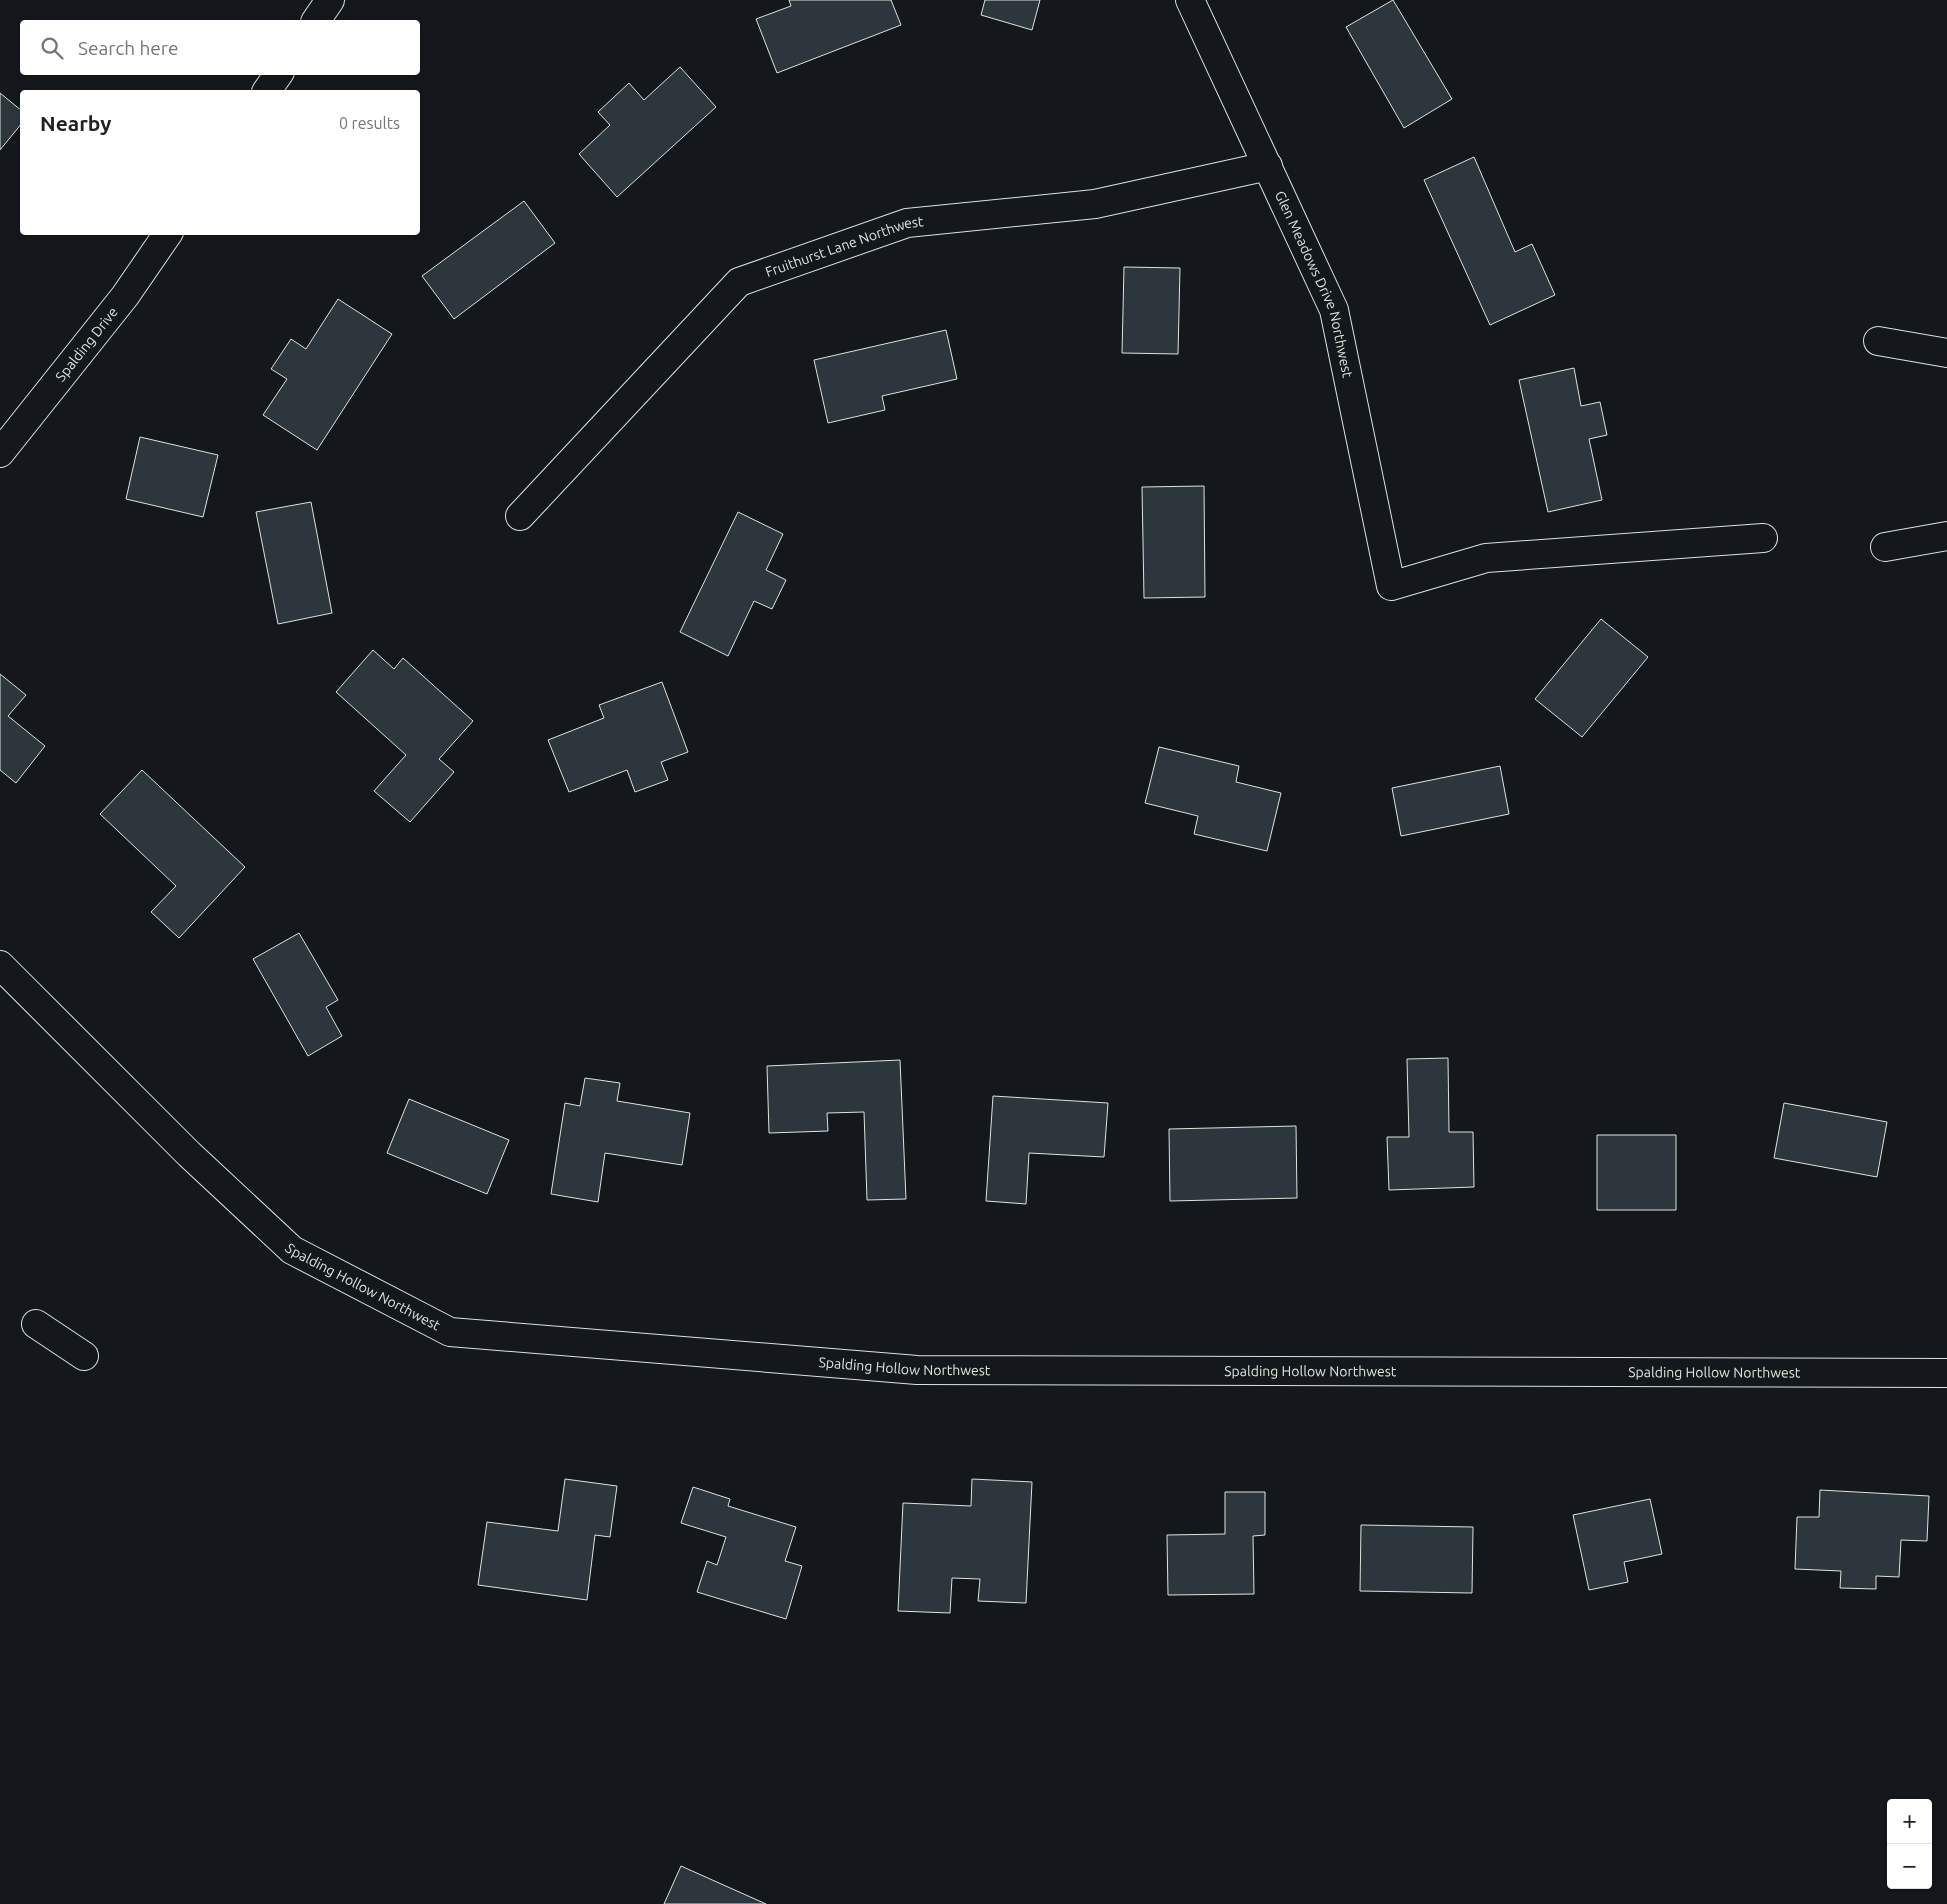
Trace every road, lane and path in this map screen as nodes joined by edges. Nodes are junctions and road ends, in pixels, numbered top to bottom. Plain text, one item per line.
1 (330, 0) edge
2 (1190, 0) edge
3 (316, 20) edge
4 (278, 75) edge
5 (267, 90) edge
6 (1268, 166) junction
7 (167, 235) edge
8 (1878, 341) dead end
9 (1947, 354) edge
10 (0, 454) edge
11 (520, 516) dead end
12 (1947, 536) edge
13 (1763, 538) dead end
14 (1885, 547) dead end
15 (0, 965) edge
16 (36, 1324) dead end
17 (84, 1356) dead end
18 (1947, 1373) edge

1 - 3 street
2 - 6 street, Glen Meadows Drive Northwest
4 - 5 street
6 - 11 street, Fruithurst Lane Northwest
6 - 13 street, Glen Meadows Drive Northwest
7 - 10 street, Spalding Drive
8 - 9 street
12 - 14 street
15 - 18 street, Spalding Hollow Northwest
16 - 17 street

